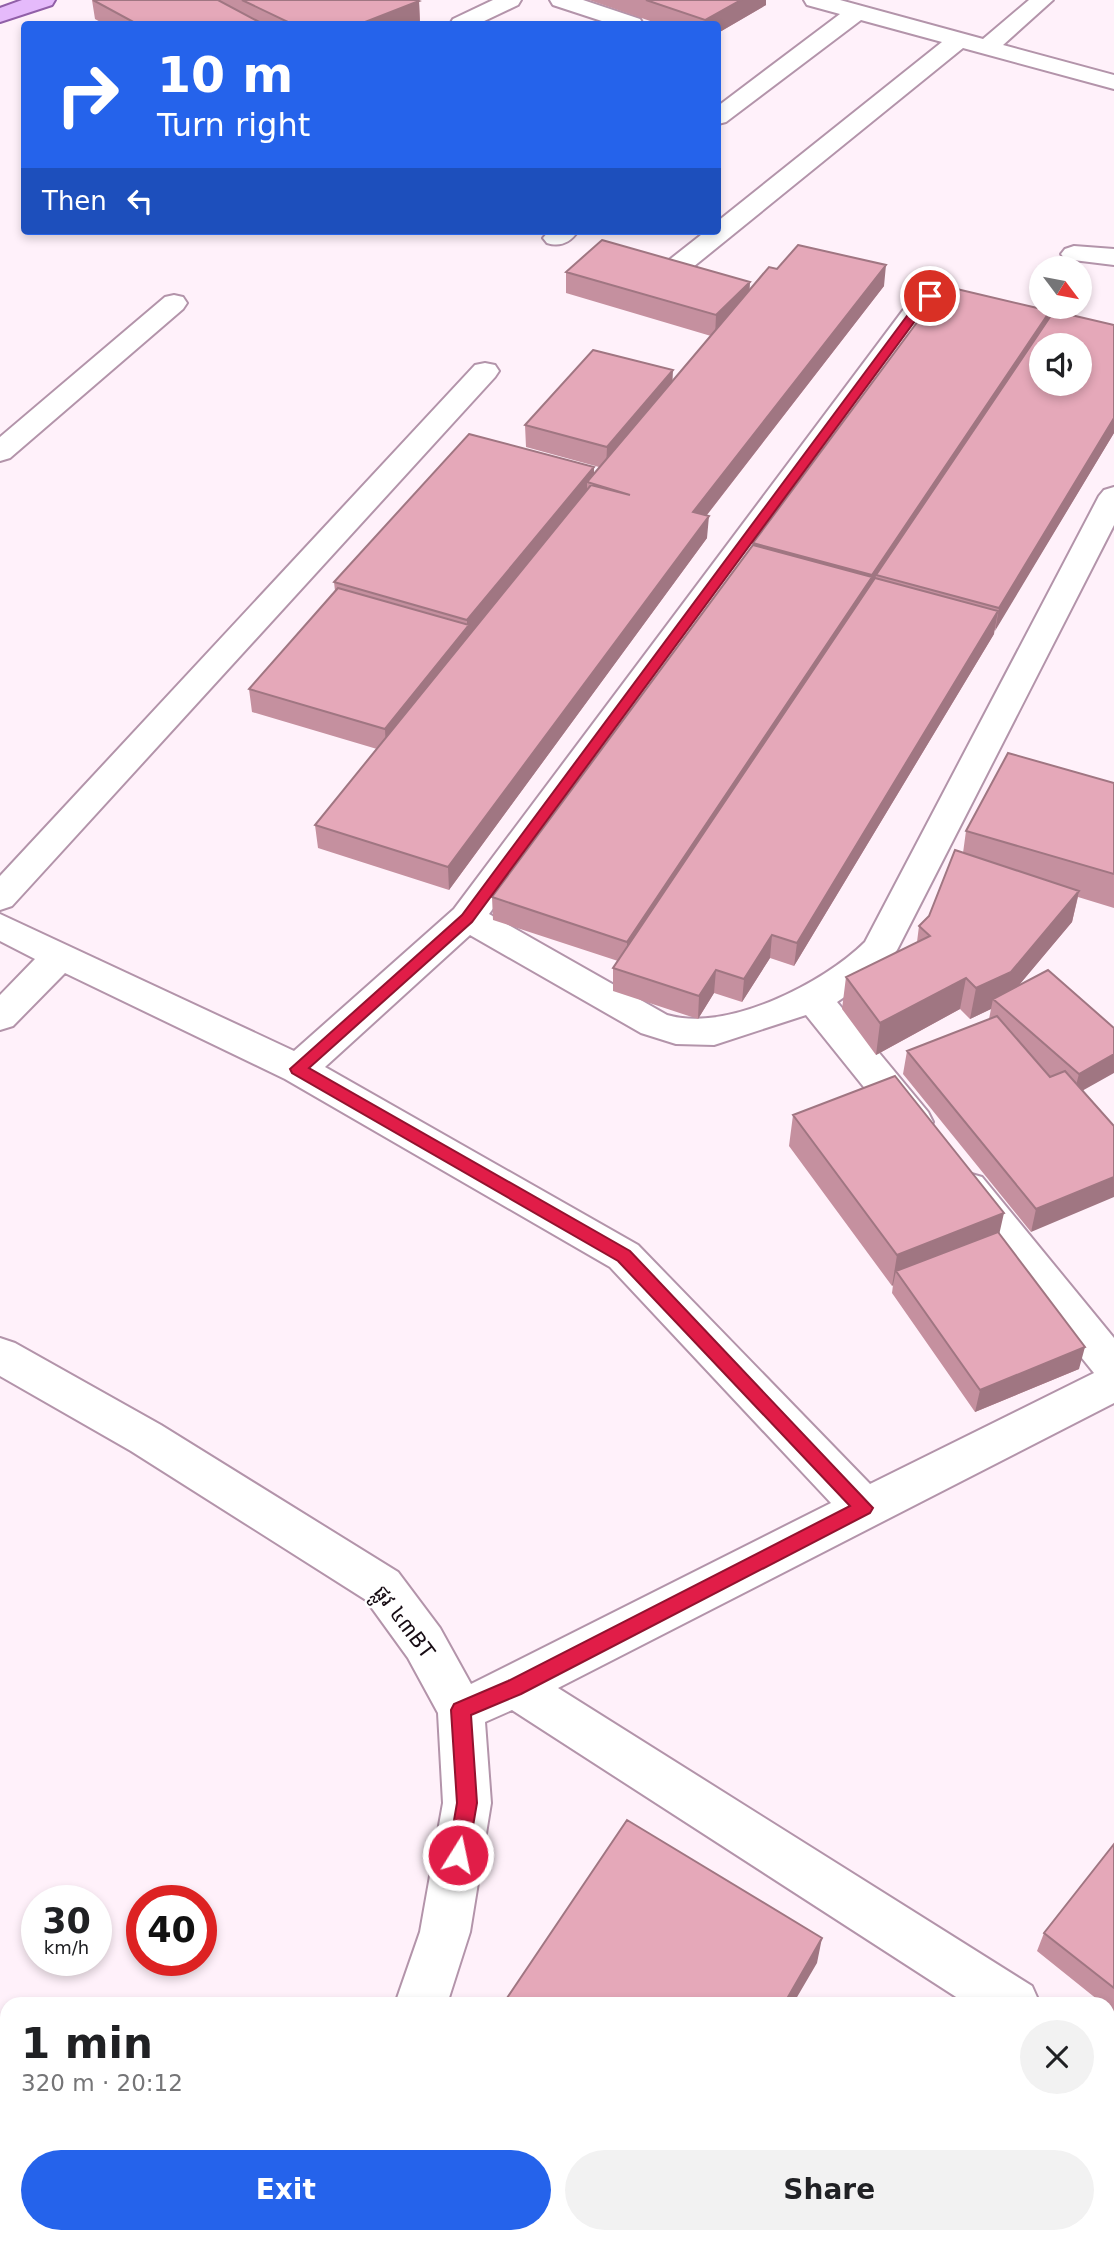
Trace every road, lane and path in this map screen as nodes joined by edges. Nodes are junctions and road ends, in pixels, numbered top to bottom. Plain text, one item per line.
1 (44, 0) edge
2 (510, 0) edge
3 (561, 0) edge
4 (1042, 0) edge
5 (838, 5) edge
6 (0, 15) edge
7 (467, 21) edge
8 (623, 21) edge
9 (958, 40) junction
10 (986, 47) junction
11 (1114, 82) edge
12 (721, 114) edge
13 (721, 231) edge
14 (716, 235) edge
15 (1074, 254) dead end
16 (1114, 257) edge
17 (668, 274) edge
18 (174, 303) dead end
19 (1005, 312) edge
20 (485, 372) dead end
21 (0, 452) edge
22 (1114, 496) edge
23 (0, 898) edge
24 (467, 918) junction
25 (0, 926) edge
26 (60, 956) junction
27 (814, 999) junction
28 (0, 1017) edge
29 (298, 1069) junction
30 (0, 1355) edge
31 (1114, 1368) edge
32 (1114, 1383) edge
33 (863, 1508) junction
34 (514, 1687) junction
35 (461, 1710) junction
36 (423, 1997) edge
37 (1003, 1997) edge

1 - 6 main road
2 - 7 street
3 - 8 street
4 - 10 street
5 - 9 street
5 - 12 street
9 - 10 street
9 - 13 street
10 - 11 street
14 - 17 street
15 - 16 street
18 - 21 street
19 - 24 street
20 - 23 street
22 - 27 street
24 - 27 street
24 - 29 street
25 - 26 street
26 - 28 street
26 - 29 street
27 - 31 street
29 - 33 street
30 - 35 street, ផ្លូវ ៤៣BT
32 - 33 street
33 - 34 street
34 - 35 street
34 - 37 street
35 - 36 street, ផ្លូវ ៤៣BT

